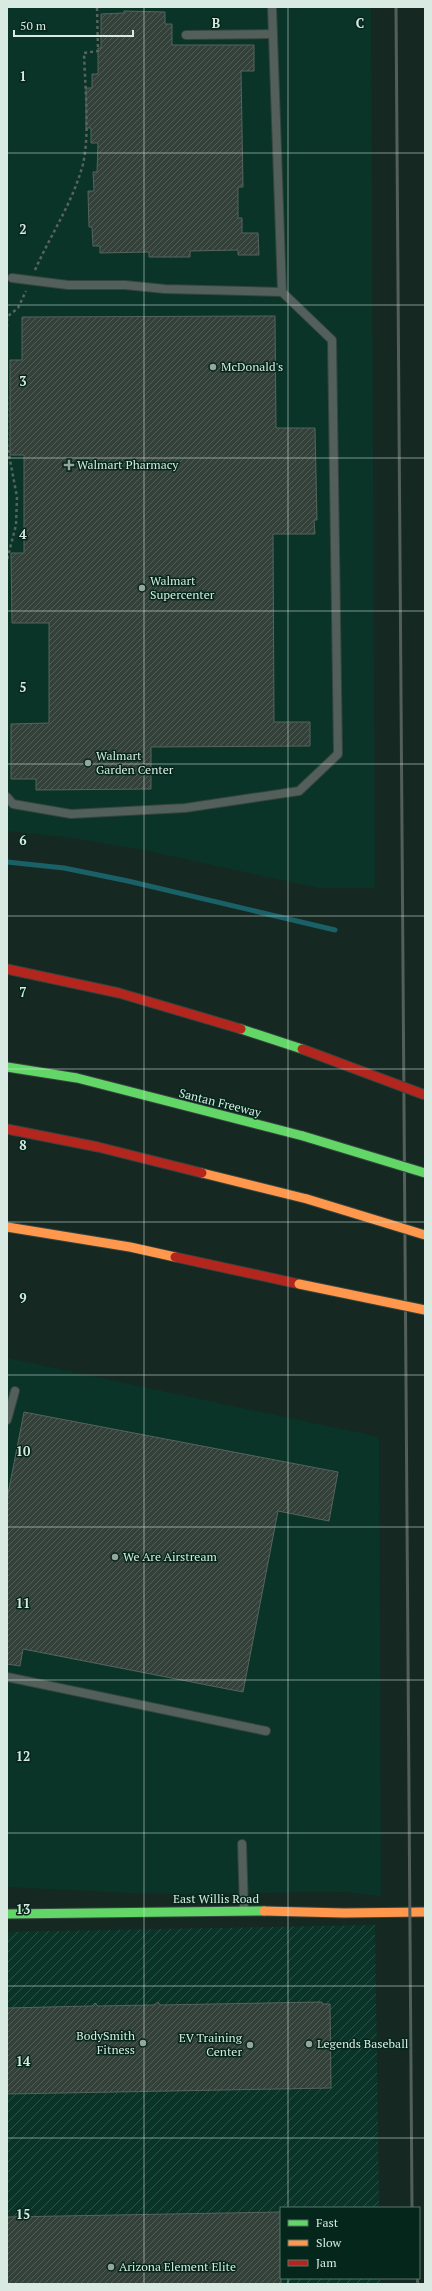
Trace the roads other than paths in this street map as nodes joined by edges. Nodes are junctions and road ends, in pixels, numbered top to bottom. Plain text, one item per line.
1 (272, 7) edge
2 (272, 34) junction
3 (186, 35) dead end
4 (12, 278) dead end
5 (282, 292) junction
6 (7, 797) edge
7 (7, 969) edge
8 (7, 1067) edge
9 (425, 1095) edge
10 (7, 1129) edge
11 (425, 1173) edge
12 (7, 1227) edge
13 (425, 1235) edge
14 (425, 1310) edge
15 (15, 1391) dead end
16 (7, 1420) edge
17 (7, 1677) edge
18 (266, 1731) dead end
19 (242, 1844) dead end
20 (244, 1910) junction
21 (425, 1912) edge
22 (7, 1914) edge

1 - 2 lane
2 - 3 lane
2 - 5 lane
4 - 5 lane
5 - 6 lane
7 - 9 main road, bridge
8 - 11 main road, Santan Freeway, bridge
10 - 13 main road, bridge
12 - 14 main road, bridge
15 - 16 lane
17 - 18 lane
19 - 20 lane
20 - 21 main road, East Willis Road
20 - 22 main road, East Willis Road

